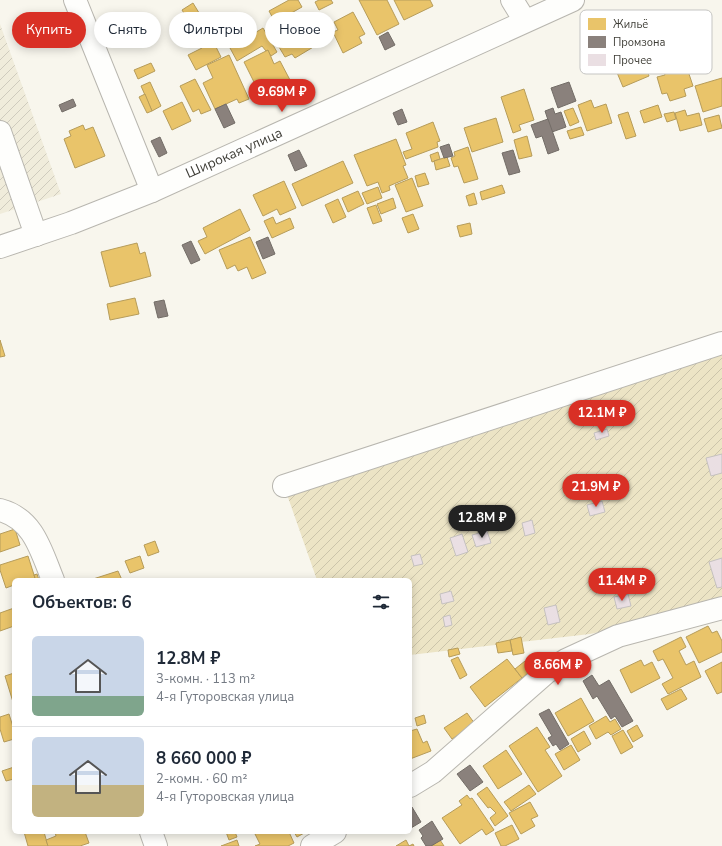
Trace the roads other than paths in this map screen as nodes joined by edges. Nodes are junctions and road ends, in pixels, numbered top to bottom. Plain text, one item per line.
1 (75, 0) edge
2 (512, 0) edge
3 (573, 0) edge
4 (525, 21) junction
5 (0, 132) edge
6 (152, 191) junction
7 (36, 235) junction
8 (0, 247) edge
9 (722, 343) edge
10 (284, 486) dead end
11 (0, 510) edge
12 (52, 578) edge
13 (722, 608) edge
14 (412, 785) edge
15 (152, 834) edge
16 (332, 834) edge
17 (156, 846) edge
18 (312, 846) edge

1 - 6 street
2 - 4 street
3 - 4 street, Широкая улица
4 - 6 street, Широкая улица
5 - 7 street
6 - 7 street, Широкая улица
7 - 8 street, Широкая улица
9 - 10 street
11 - 12 street
13 - 14 street
15 - 17 street
16 - 18 street

